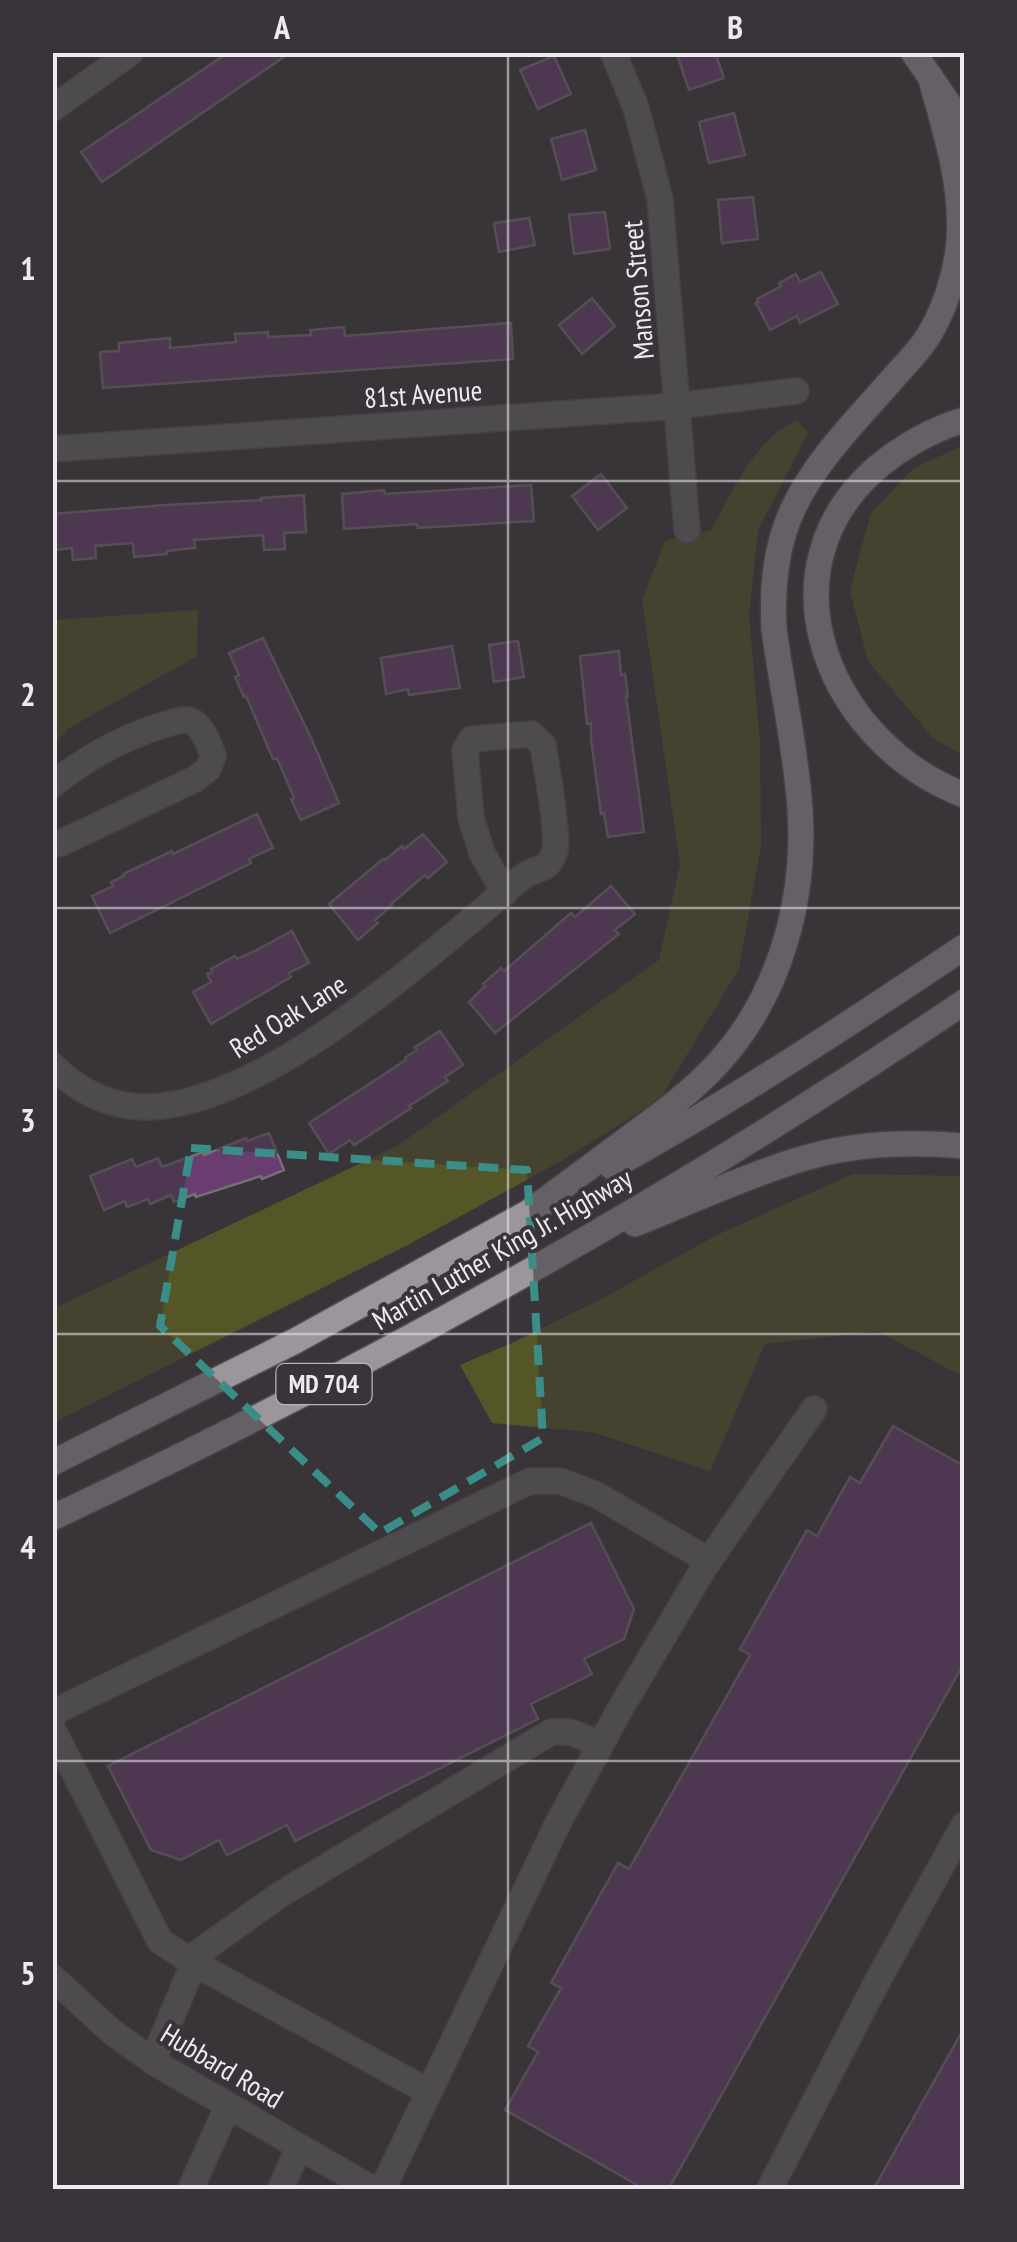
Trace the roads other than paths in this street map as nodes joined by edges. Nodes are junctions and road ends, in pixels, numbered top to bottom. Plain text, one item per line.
1 (131, 52) edge
2 (613, 52) edge
3 (913, 52) edge
4 (930, 76) junction
5 (52, 109) edge
6 (964, 126) edge
7 (796, 391) dead end
8 (678, 406) junction
9 (964, 420) edge
10 (52, 448) edge
11 (687, 530) dead end
12 (52, 785) edge
13 (964, 795) edge
14 (52, 845) edge
15 (504, 893) junction
16 (964, 947) edge
17 (964, 1002) edge
18 (52, 1065) edge
19 (964, 1146) edge
20 (528, 1212) junction
21 (560, 1254) junction
22 (814, 1409) dead end
23 (52, 1462) edge
24 (52, 1518) edge
25 (708, 1562) junction
26 (52, 1724) edge
27 (601, 1744) junction
28 (964, 1825) edge
29 (194, 1963) junction
30 (52, 1977) edge
31 (153, 2062) junction
32 (429, 2092) junction
33 (228, 2106) junction
34 (300, 2147) junction
35 (190, 2190) edge
36 (280, 2190) edge
37 (374, 2190) edge
38 (382, 2190) edge
39 (769, 2190) edge

1 - 5 street
2 - 8 street, Manson Street
3 - 4 main road
4 - 6 main road
4 - 20 main road
7 - 8 street, 81st Avenue
8 - 10 street, 81st Avenue
8 - 11 street, Manson Street
9 - 13 main road
12 - 14 street
15 - 15 street, Red Oak Lane
15 - 18 street, Red Oak Lane
16 - 20 main road, Martin Luther King Jr. Highway / MD 704
17 - 21 main road, Martin Luther King Jr. Highway / MD 704
19 - 21 main road
20 - 23 main road, Martin Luther King Jr. Highway / MD 704
21 - 24 main road, Martin Luther King Jr. Highway / MD 704
22 - 25 street
25 - 26 street
25 - 27 street
26 - 29 street
27 - 29 street
27 - 32 street
28 - 39 street
29 - 31 street
29 - 32 street
30 - 31 street, Hubbard Road
31 - 33 street, Hubbard Road
32 - 38 street
33 - 34 street, Hubbard Road
33 - 35 street
34 - 36 street
34 - 37 street, Hubbard Road

